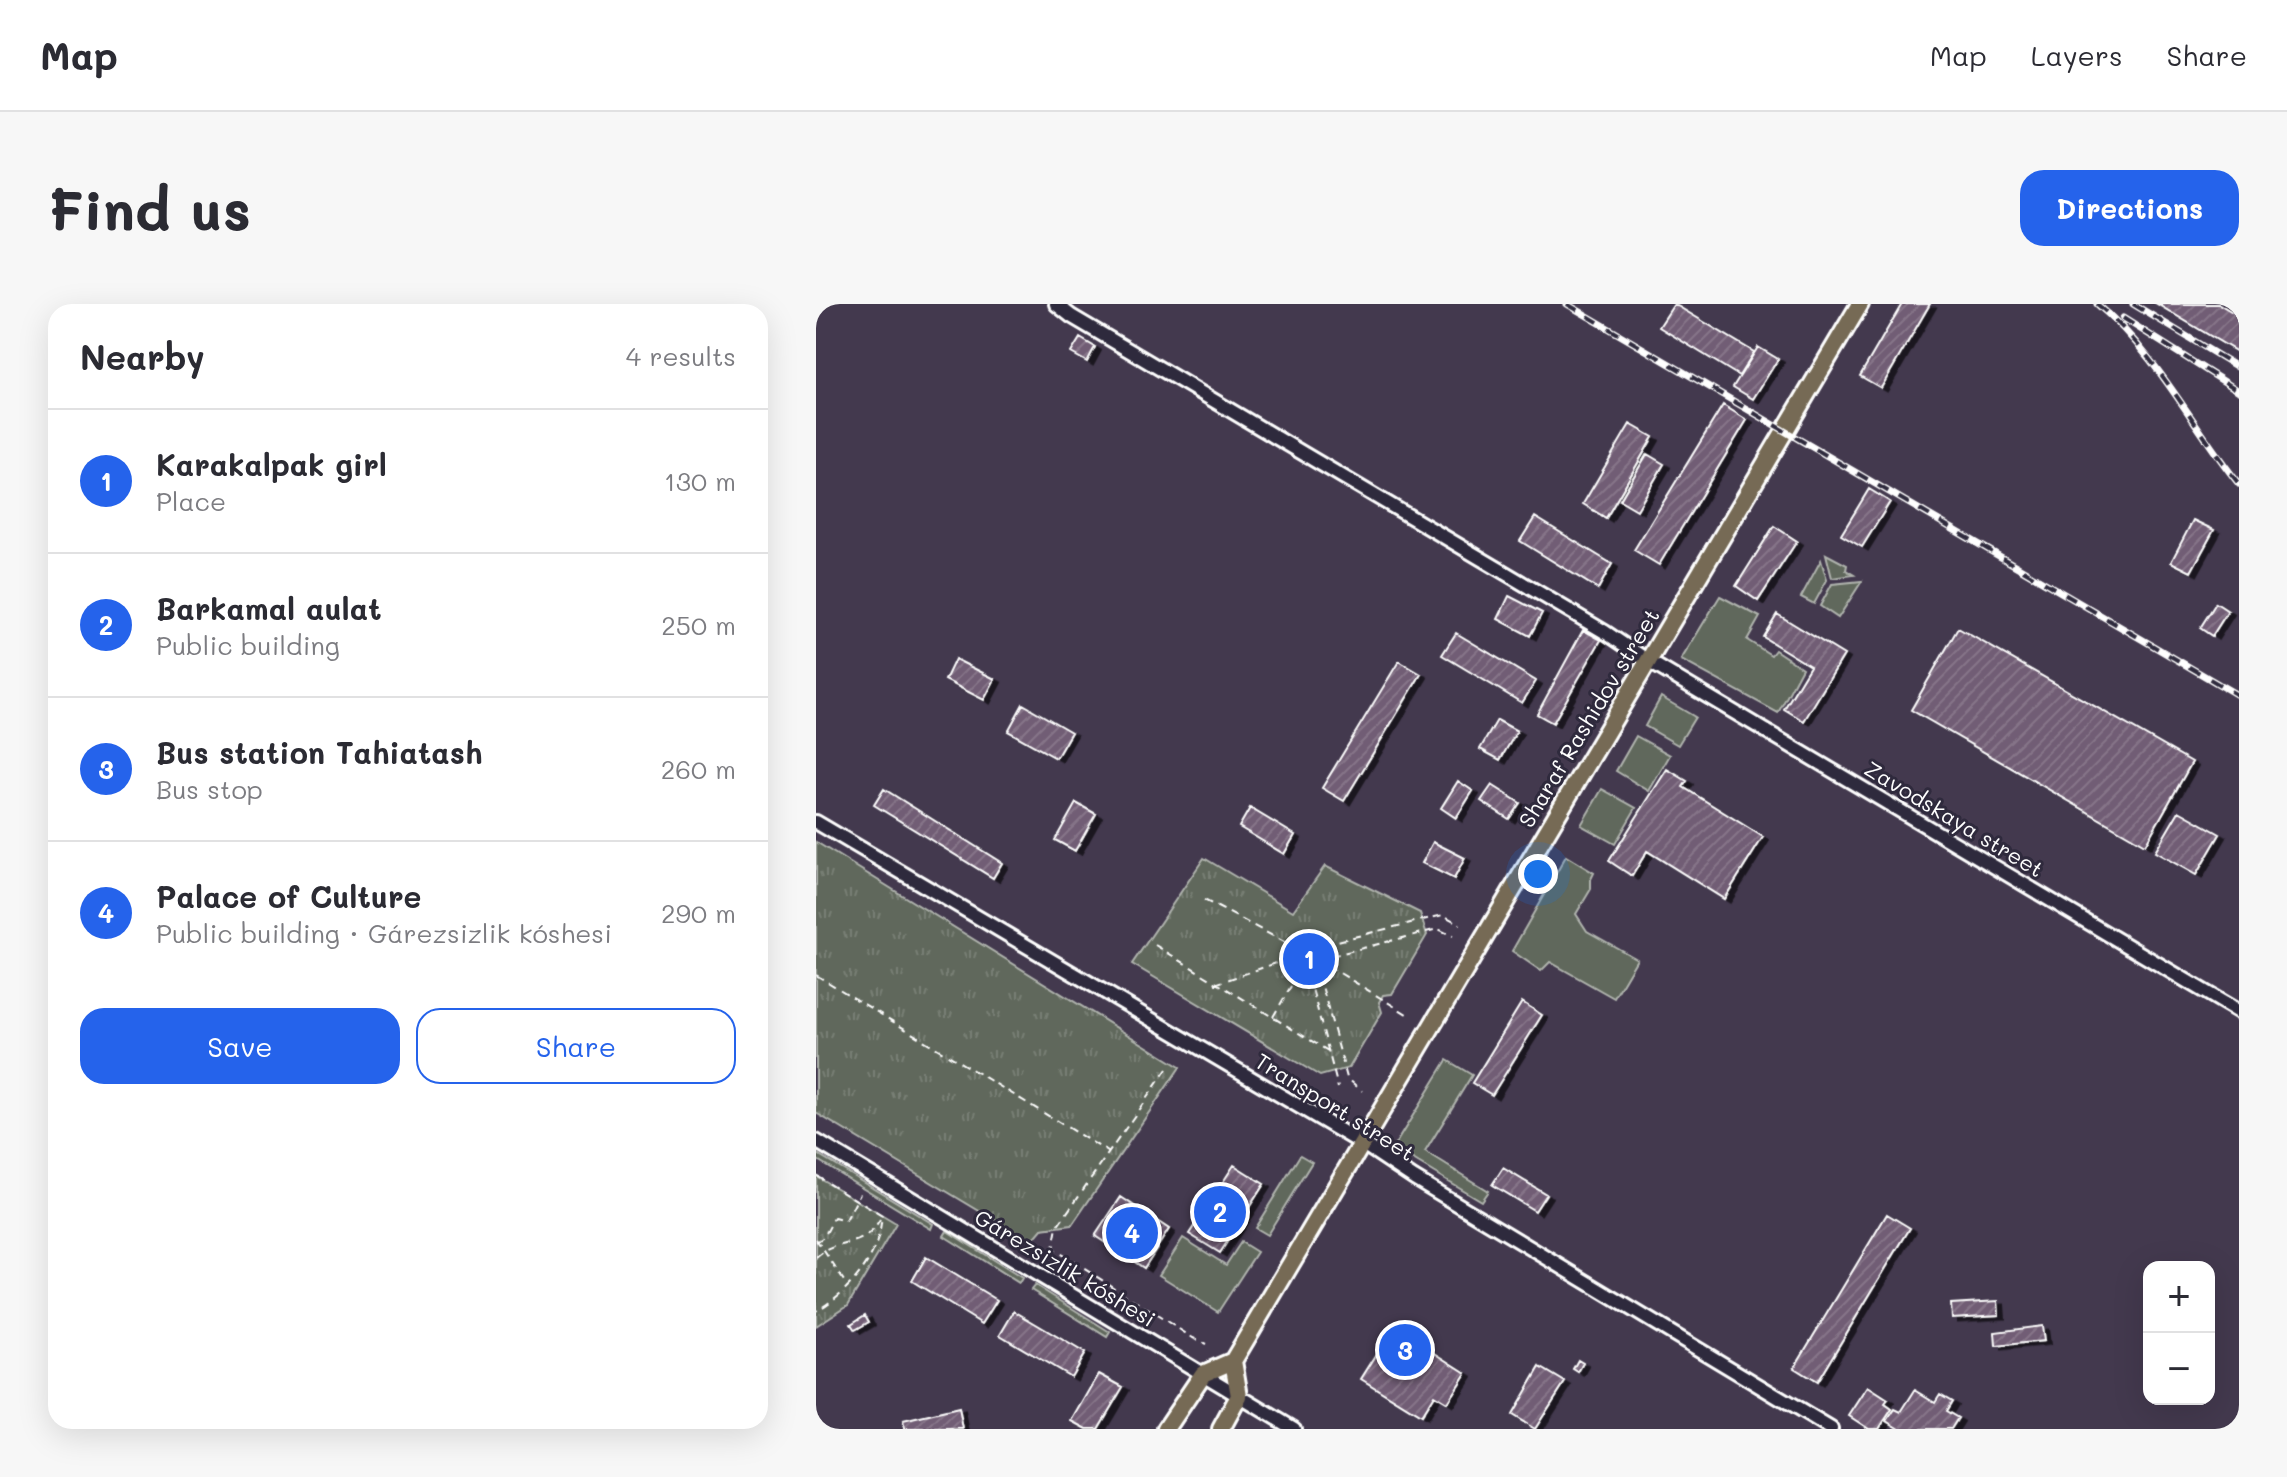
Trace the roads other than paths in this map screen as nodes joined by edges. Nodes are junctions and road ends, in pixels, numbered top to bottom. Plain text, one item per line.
1 (1056, 304) edge
2 (1860, 304) edge
3 (1648, 661) junction
4 (816, 822) edge
5 (2239, 1012) edge
6 (816, 1141) edge
7 (1363, 1144) junction
8 (1233, 1361) junction
9 (1203, 1374) junction
10 (1239, 1396) junction
11 (1166, 1429) edge
12 (1221, 1429) edge
13 (1294, 1429) edge
14 (1831, 1429) edge

1 - 3 street, Zavodskaya street
2 - 3 main road, Sharaf Rashidov street
3 - 5 street, Zavodskaya street
3 - 7 main road, Sharaf Rashidov street
4 - 7 street, Transport street
6 - 9 street, Gárezsizlik kóshesi
7 - 8 main road, Sharaf Rashidov street
7 - 14 street, Transport street
8 - 9 main road
8 - 10 main road
9 - 10 street, Gárezsizlik kóshesi
9 - 11 main road
10 - 12 main road
10 - 13 street, Gárezsizlik kóshesi

